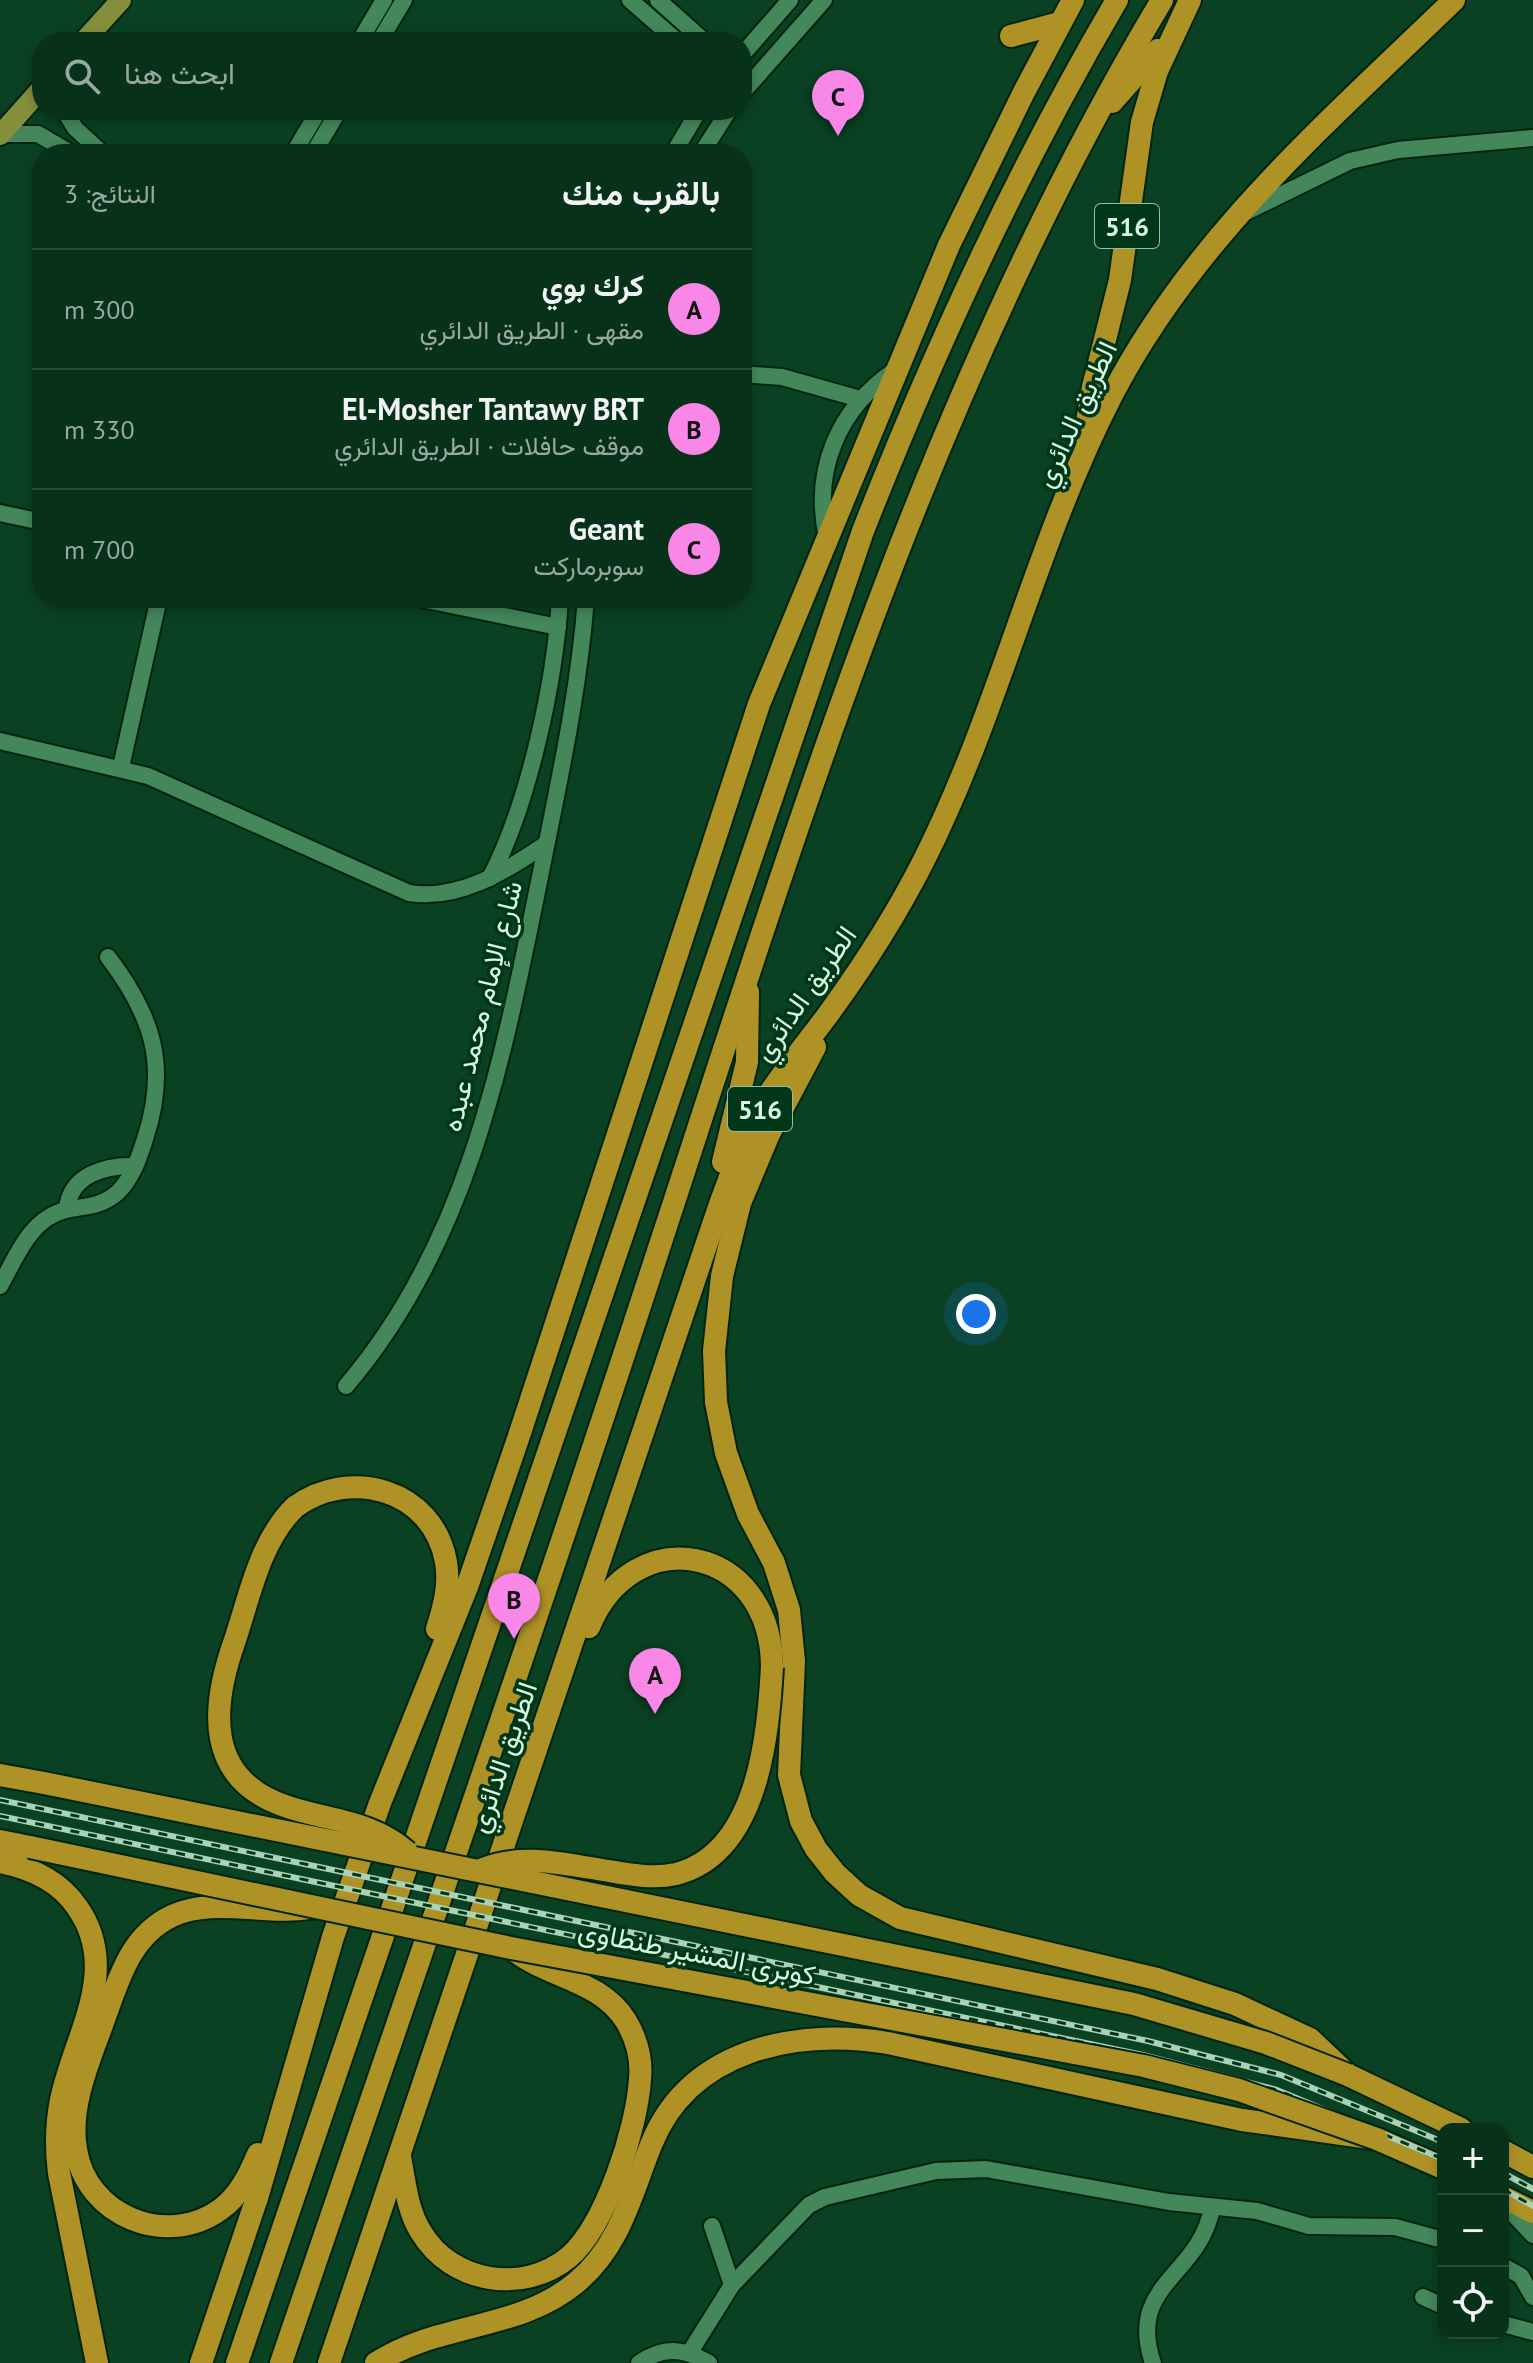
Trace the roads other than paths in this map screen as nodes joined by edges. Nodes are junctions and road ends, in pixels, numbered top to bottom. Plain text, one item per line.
1 (121, 0) edge
2 (384, 0) edge
3 (404, 0) edge
4 (630, 0) edge
5 (658, 0) edge
6 (790, 0) edge
7 (824, 0) edge
8 (1073, 0) edge
9 (1117, 0) edge
10 (1162, 0) edge
11 (1190, 0) edge
12 (1454, 0) edge
13 (1178, 21) junction
14 (1060, 23) junction
15 (92, 32) edge
16 (365, 32) edge
17 (385, 32) edge
18 (667, 32) edge
19 (694, 32) edge
20 (1011, 36) dead end
21 (752, 44) edge
22 (752, 82) edge
23 (32, 99) edge
24 (1096, 116) junction
25 (70, 120) edge
26 (313, 120) edge
27 (333, 120) edge
28 (692, 120) edge
29 (723, 120) edge
30 (1, 135) edge
31 (1533, 138) edge
32 (55, 144) edge
33 (92, 144) edge
34 (299, 144) edge
35 (319, 144) edge
36 (678, 144) edge
37 (707, 144) edge
38 (1231, 220) junction
39 (895, 370) junction
40 (752, 375) edge
41 (860, 399) junction
42 (1082, 459) junction
43 (0, 513) edge
44 (32, 520) edge
45 (828, 541) junction
46 (157, 608) edge
47 (466, 608) edge
48 (559, 608) edge
49 (585, 608) edge
50 (558, 627) junction
51 (0, 741) edge
52 (536, 745) junction
53 (563, 753) junction
54 (121, 767) junction
55 (546, 844) junction
56 (490, 878) junction
57 (108, 957) dead end
58 (747, 982) junction
59 (831, 1010) junction
60 (135, 1166) junction
61 (719, 1207) junction
62 (67, 1209) junction
63 (0, 1286) edge
64 (346, 1386) dead end
65 (429, 1685) junction
66 (551, 1708) junction
67 (0, 1775) edge
68 (0, 1841) edge
69 (410, 1856) junction
70 (0, 1862) edge
71 (480, 1870) junction
72 (310, 1908) junction
73 (511, 1948) junction
74 (1348, 2075) junction
75 (285, 2104) junction
76 (1448, 2123) edge
77 (1377, 2139) junction
78 (400, 2154) junction
79 (1509, 2154) edge
80 (1437, 2165) edge
81 (1533, 2167) edge
82 (1509, 2202) edge
83 (1509, 2207) edge
84 (1212, 2208) junction
85 (1533, 2212) edge
86 (712, 2226) dead end
87 (1533, 2235) edge
88 (1437, 2238) edge
89 (1505, 2267) edge
90 (732, 2285) junction
91 (1423, 2297) dead end
92 (1533, 2297) edge
93 (1437, 2303) edge
94 (1509, 2326) edge
95 (1533, 2332) edge
96 (690, 2352) junction
97 (97, 2363) edge
98 (201, 2363) edge
99 (237, 2363) edge
100 (281, 2363) edge
101 (329, 2363) edge
102 (376, 2363) edge
103 (639, 2363) edge
104 (709, 2363) edge
105 (1153, 2363) edge

1 - 15 main road
2 - 16 street
3 - 17 street
4 - 18 street
5 - 19 street
6 - 21 street
7 - 22 street
8 - 14 highway
9 - 99 highway, الطريق الدائري
10 - 24 highway, الطريق الدائري / 516
11 - 13 highway, 516
12 - 38 highway, الطريق الدائري / 516
13 - 24 highway, 516
13 - 42 highway, 516
14 - 20 highway
14 - 39 highway
23 - 30 main road
24 - 58 highway, الطريق الدائري / 516
25 - 33 street
26 - 34 street
27 - 35 street
28 - 36 street
29 - 37 street
30 - 32 street
31 - 38 street
38 - 42 highway, الطريق الدائري / 516
39 - 41 street
39 - 45 highway
40 - 41 street
41 - 45 street
42 - 59 highway, الطريق الدائري / 516
43 - 44 street
45 - 65 highway
46 - 54 street
47 - 50 street
48 - 50 street, شارع الإمام محمد عبده
49 - 53 street, شارع الإمام محمد عبده
50 - 52 street, شارع الإمام محمد عبده
51 - 54 street, شارع الإمام محمد عبده
52 - 53 street
52 - 56 street, شارع الإمام محمد عبده
53 - 55 street, شارع الإمام محمد عبده
54 - 56 street, شارع الإمام محمد عبده
55 - 56 street, شارع الإمام محمد عبده
55 - 64 street, شارع الإمام محمد عبده
57 - 60 street
58 - 61 highway
58 - 100 highway, الطريق الدائري / 516
59 - 61 highway, الطريق الدائري / 516
59 - 74 highway
60 - 62 street
60 - 62 street
61 - 66 highway, الطريق الدائري / 516
62 - 63 street
65 - 69 highway, bridge
65 - 75 highway
66 - 71 highway, bridge
66 - 78 highway, الطريق الدائري / 516
67 - 69 highway, كوبرى المشير طنطاوى, bridge
68 - 72 highway, كوبرى المشير طنطاوى, bridge
69 - 71 highway, كوبرى المشير طنطاوى, bridge
70 - 97 highway
71 - 74 highway, كوبرى المشير طنطاوى, bridge
72 - 73 highway, كوبرى المشير طنطاوى, bridge
72 - 75 highway
73 - 77 highway, كوبرى المشير طنطاوى, bridge
73 - 78 highway
74 - 76 highway
75 - 98 highway
77 - 80 highway
77 - 102 highway
78 - 101 highway, الطريق الدائري / 516
79 - 81 highway
82 - 85 highway
83 - 87 street
84 - 88 street
84 - 90 street
84 - 105 street
86 - 90 street
89 - 92 street
90 - 96 street
91 - 93 street
94 - 95 street
96 - 103 street
96 - 104 street

